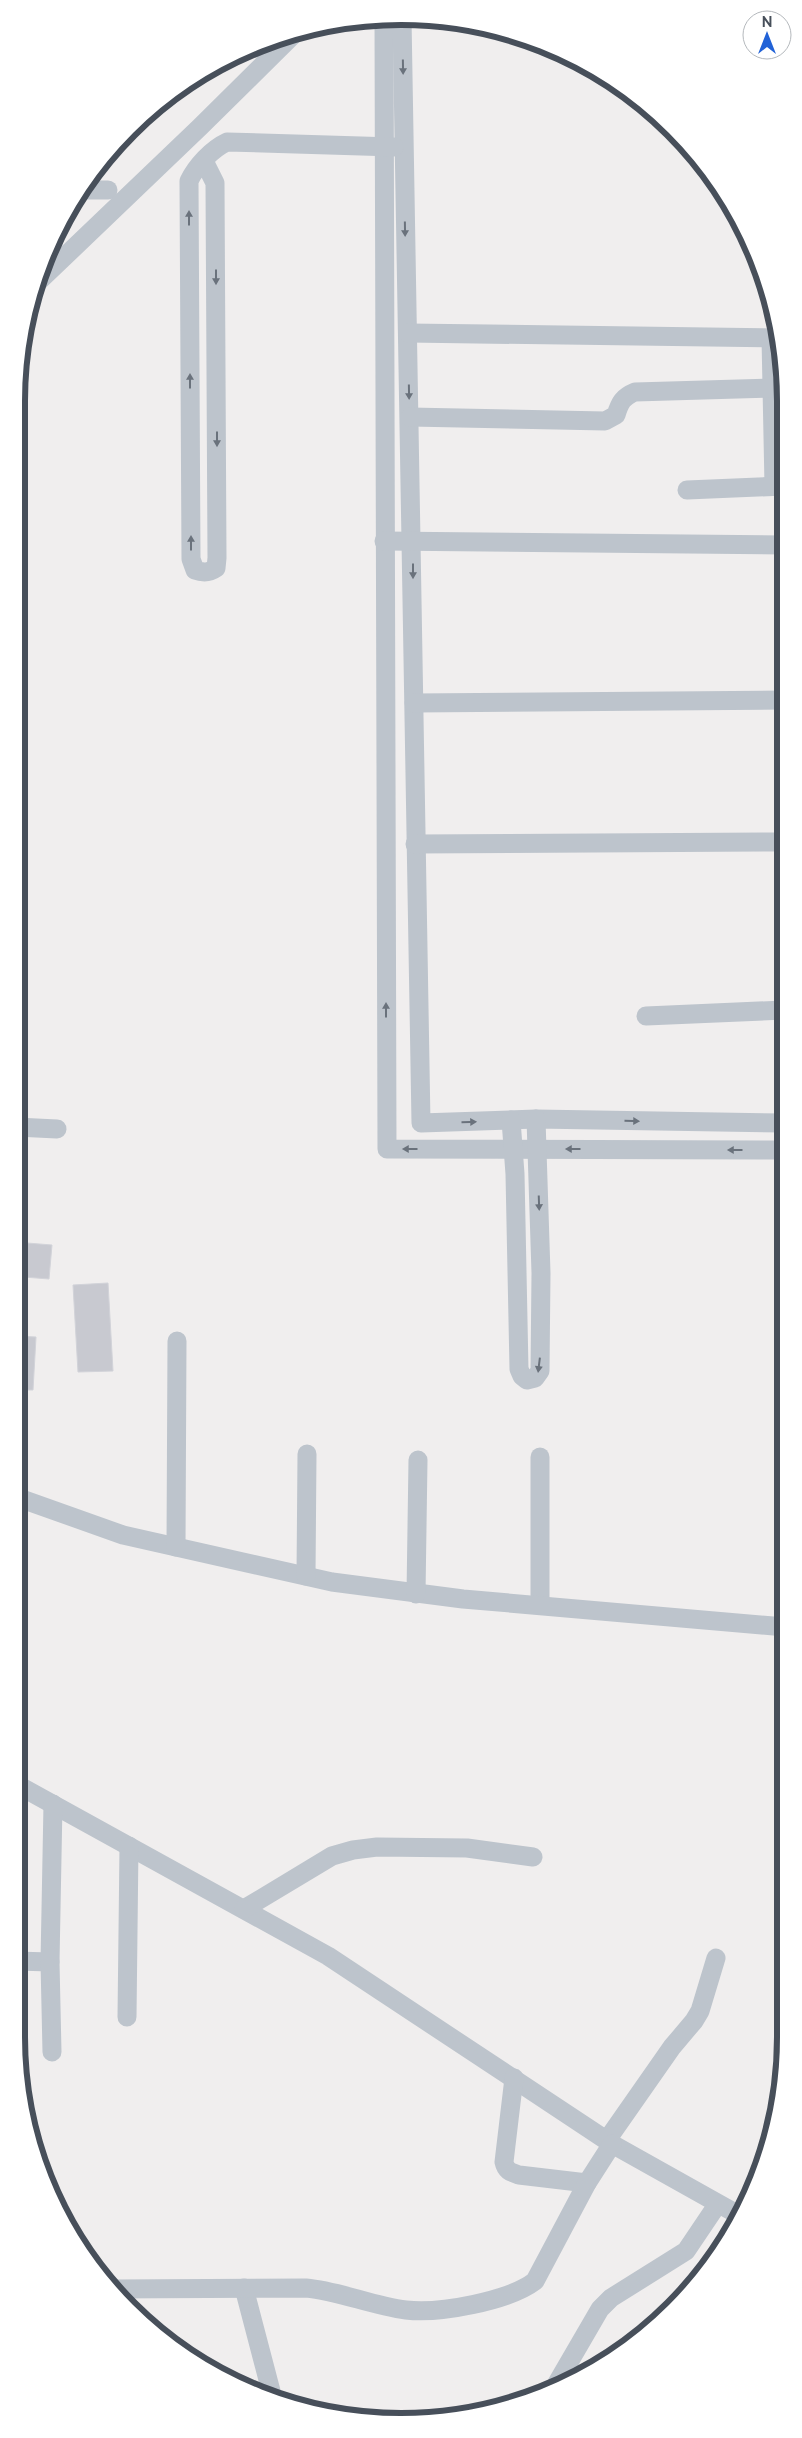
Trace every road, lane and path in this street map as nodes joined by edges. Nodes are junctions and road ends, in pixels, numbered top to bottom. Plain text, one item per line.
1 (402, 25) edge
2 (384, 26) edge
3 (284, 44) edge
4 (383, 147) junction
5 (404, 148) junction
6 (204, 161) junction
7 (90, 190) edge
8 (108, 190) dead end
9 (48, 273) edge
10 (408, 332) junction
11 (772, 338) edge
12 (774, 353) edge
13 (772, 388) junction
14 (410, 417) junction
15 (777, 458) edge
16 (777, 486) edge
17 (687, 490) dead end
18 (412, 540) junction
19 (384, 541) junction
20 (777, 545) edge
21 (777, 700) edge
22 (414, 702) junction
23 (777, 842) edge
24 (415, 844) junction
25 (777, 1010) edge
26 (646, 1016) dead end
27 (511, 1120) junction
28 (536, 1120) junction
29 (777, 1123) edge
30 (25, 1127) edge
31 (57, 1129) dead end
32 (513, 1149) junction
33 (537, 1149) junction
34 (777, 1150) edge
35 (177, 1341) dead end
36 (307, 1454) dead end
37 (540, 1457) dead end
38 (418, 1460) dead end
39 (25, 1500) edge
40 (176, 1547) junction
41 (306, 1576) junction
42 (416, 1594) junction
43 (540, 1605) junction
44 (777, 1626) edge
45 (25, 1789) edge
46 (53, 1804) junction
47 (129, 1846) junction
48 (533, 1857) dead end
49 (244, 1909) junction
50 (716, 1958) dead end
51 (25, 1961) edge
52 (50, 1962) junction
53 (127, 2018) dead end
54 (52, 2052) dead end
55 (514, 2078) junction
56 (609, 2142) junction
57 (587, 2183) junction
58 (717, 2205) junction
59 (733, 2212) edge
60 (244, 2288) junction
61 (122, 2289) edge
62 (561, 2377) edge
63 (271, 2389) edge

1 -> 5 street
2 - 4 street
3 - 9 street
4 - 5 street
4 - 6 street
4 - 19 street
5 -> 10 street
6 -> 6 street
7 - 8 street
10 - 11 street
10 -> 14 street
12 - 13 street
13 - 14 street
13 - 15 street
14 - 18 street
16 - 17 street
18 - 19 street
18 - 20 street
18 -> 22 street
32 -> 19 street
21 - 22 street
22 - 24 street
23 - 24 street
24 -> 27 street
25 - 26 street
27 - 28 street
27 - 32 street
28 -> 29 street
28 - 33 street
30 - 31 street
32 - 33 street
33 -> 32 street
34 -> 33 street
35 - 40 street
36 - 41 street
37 - 43 street
38 - 42 street
39 - 40 street
40 - 41 street
41 - 42 street
42 - 43 street
43 - 44 street
45 - 46 street
46 - 47 street
46 - 52 street
47 - 49 street
47 - 53 street
48 - 49 street
49 - 55 street
50 - 56 street
51 - 52 street
52 - 54 street
55 - 56 street
55 - 57 street
56 - 57 street
56 - 58 street
57 - 60 street
58 - 59 street
58 - 62 street
60 - 61 street
60 - 63 street

